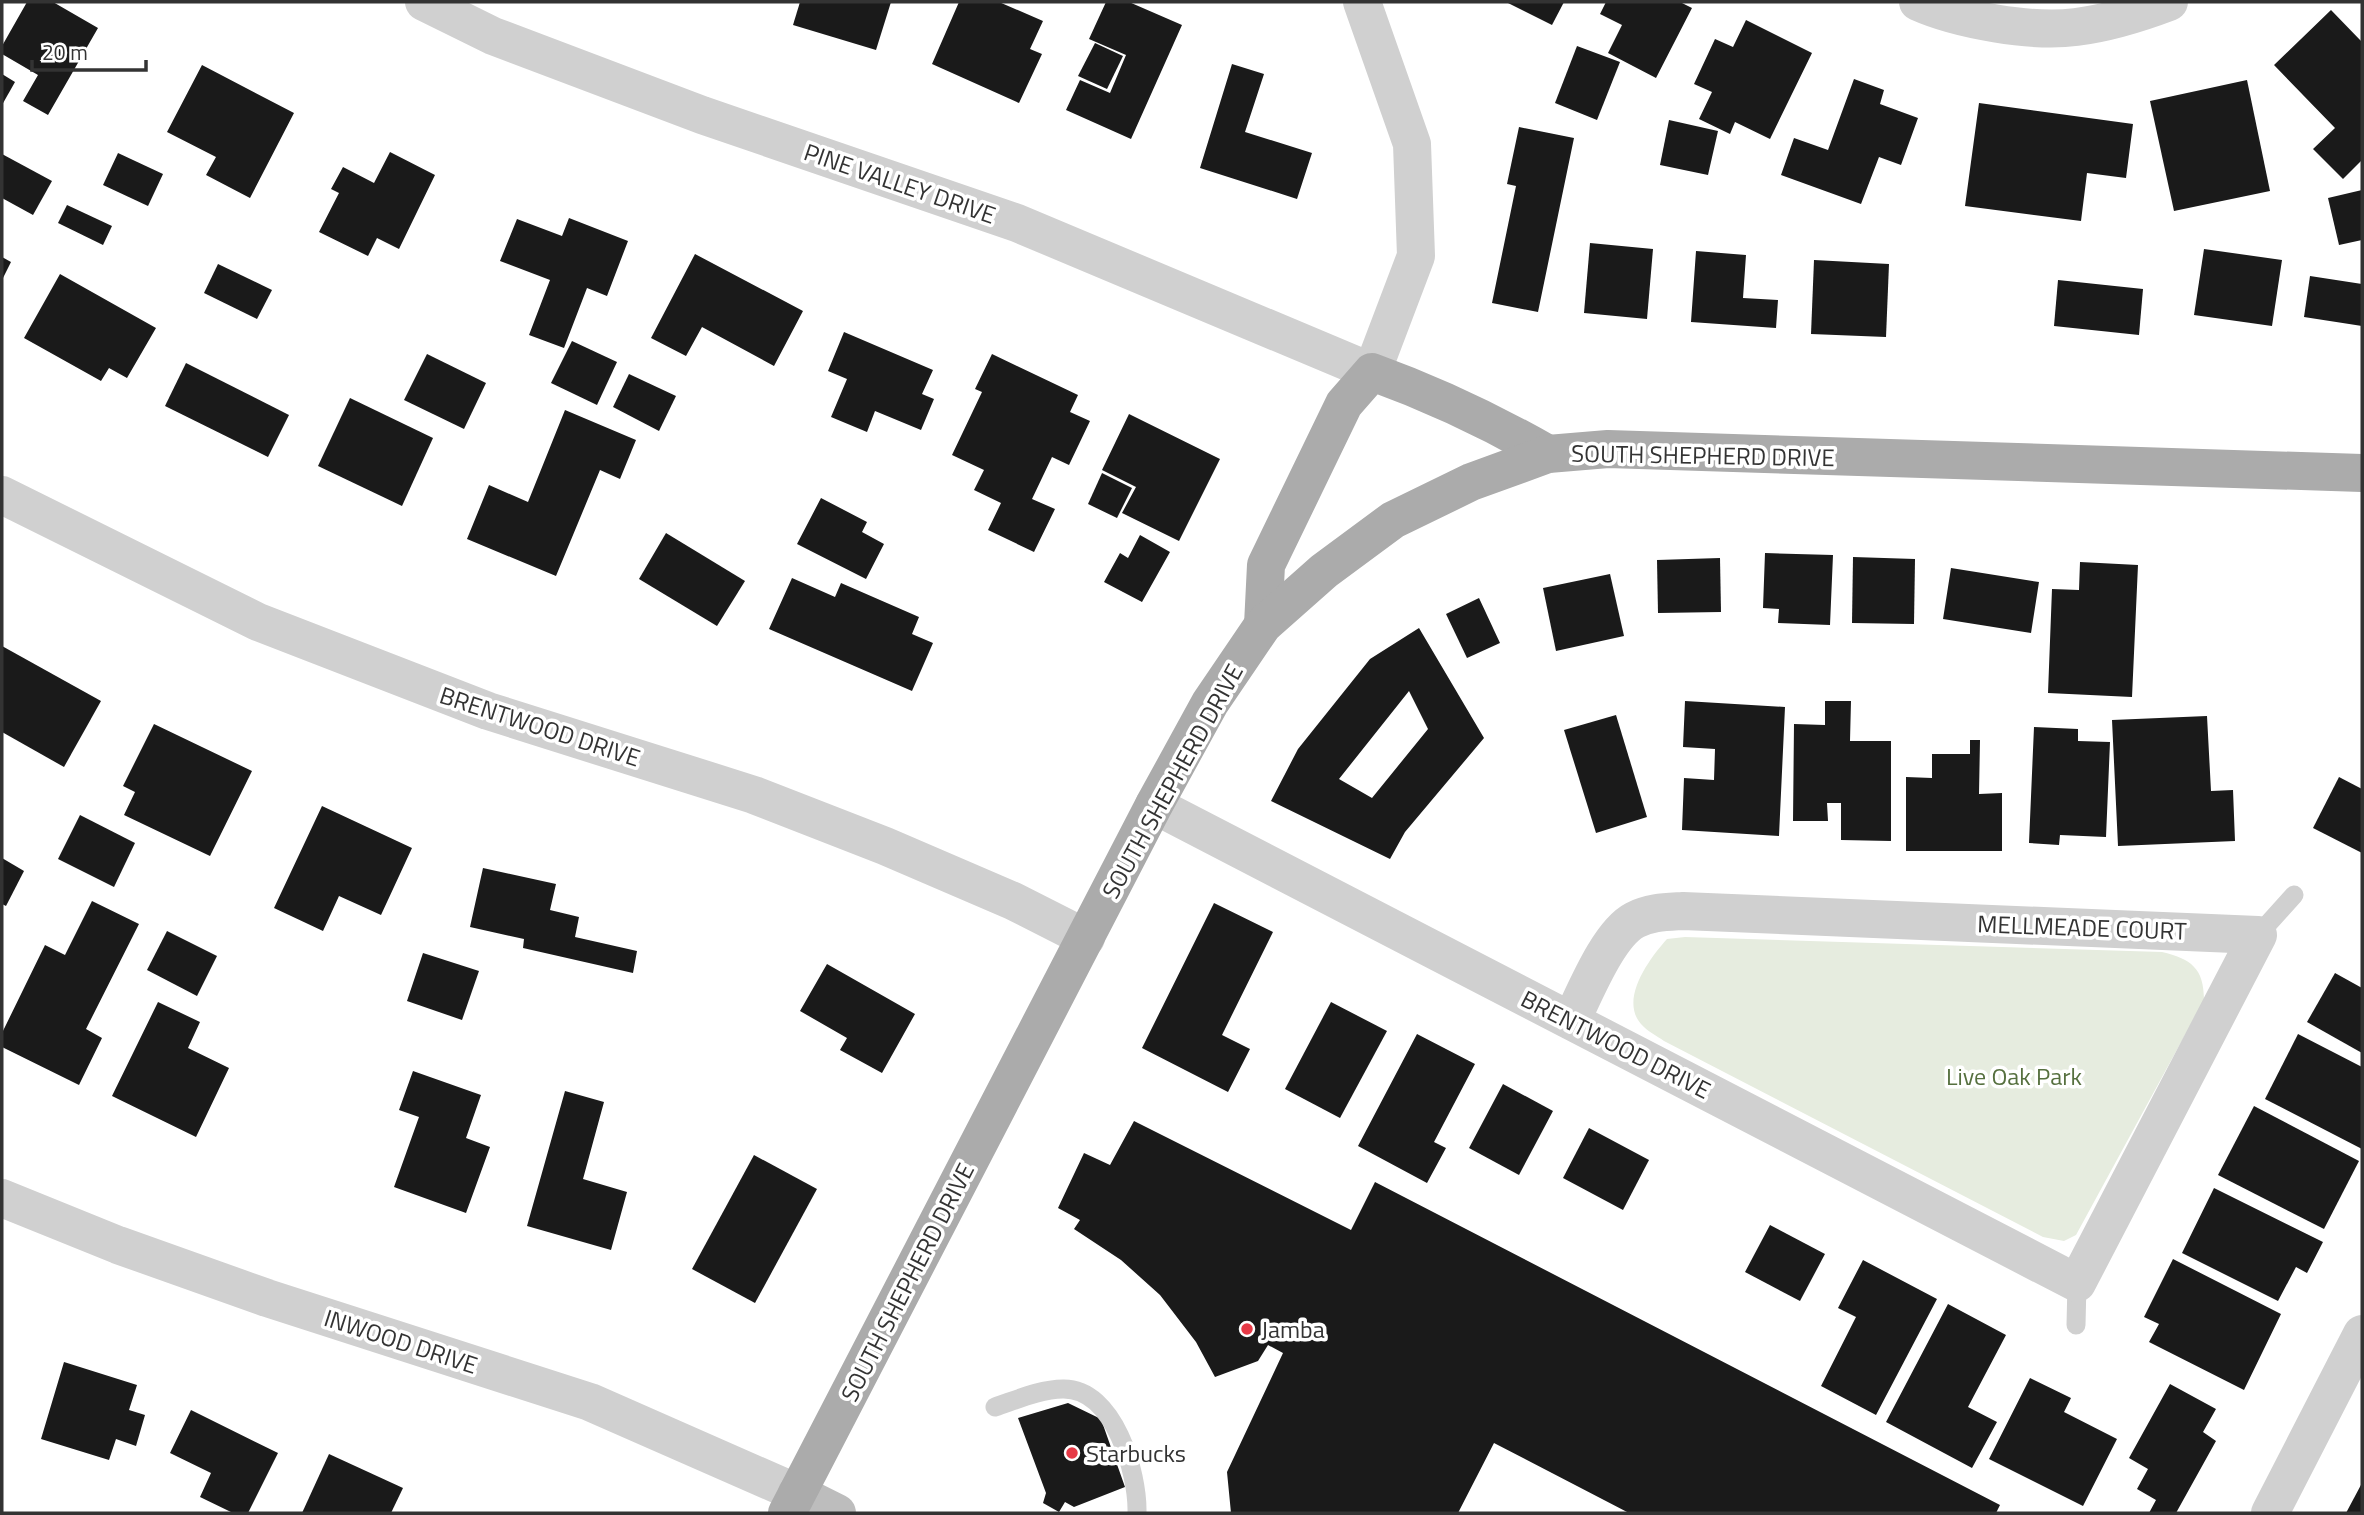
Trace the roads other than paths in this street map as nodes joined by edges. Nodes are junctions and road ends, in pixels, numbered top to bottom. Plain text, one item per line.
1 (424, 2) edge
2 (1362, 2) edge
3 (1918, 2) edge
4 (2169, 2) edge
5 (1373, 372) junction
6 (1548, 454) junction
7 (2358, 480) edge
8 (2, 495) edge
9 (1263, 625) junction
10 (1154, 805) junction
11 (2294, 895) dead end
12 (2258, 935) junction
13 (1086, 938) junction
14 (1571, 1021) junction
15 (2, 1198) edge
16 (2077, 1283) junction
17 (2076, 1325) dead end
18 (2362, 1334) edge
19 (995, 1407) dead end
20 (792, 1503) edge
21 (837, 1513) edge
22 (1137, 1513) edge
23 (2270, 1513) edge

1 - 5 street, PINE VALLEY DRIVE
2 - 5 street
3 - 4 street
5 - 6 main road
5 - 9 main road
6 - 7 main road, SOUTH SHEPHERD DRIVE
6 - 9 main road, SOUTH SHEPHERD DRIVE
8 - 13 street, BRENTWOOD DRIVE
9 - 10 main road, SOUTH SHEPHERD DRIVE
10 - 13 main road, SOUTH SHEPHERD DRIVE
10 - 14 street, BRENTWOOD DRIVE
11 - 12 lane
12 - 14 street, MELLMEADE COURT
12 - 16 street
13 - 20 main road, SOUTH SHEPHERD DRIVE
14 - 16 street, BRENTWOOD DRIVE
15 - 20 street, INWOOD DRIVE
16 - 17 lane
18 - 23 street
19 - 22 lane
20 - 21 main road

